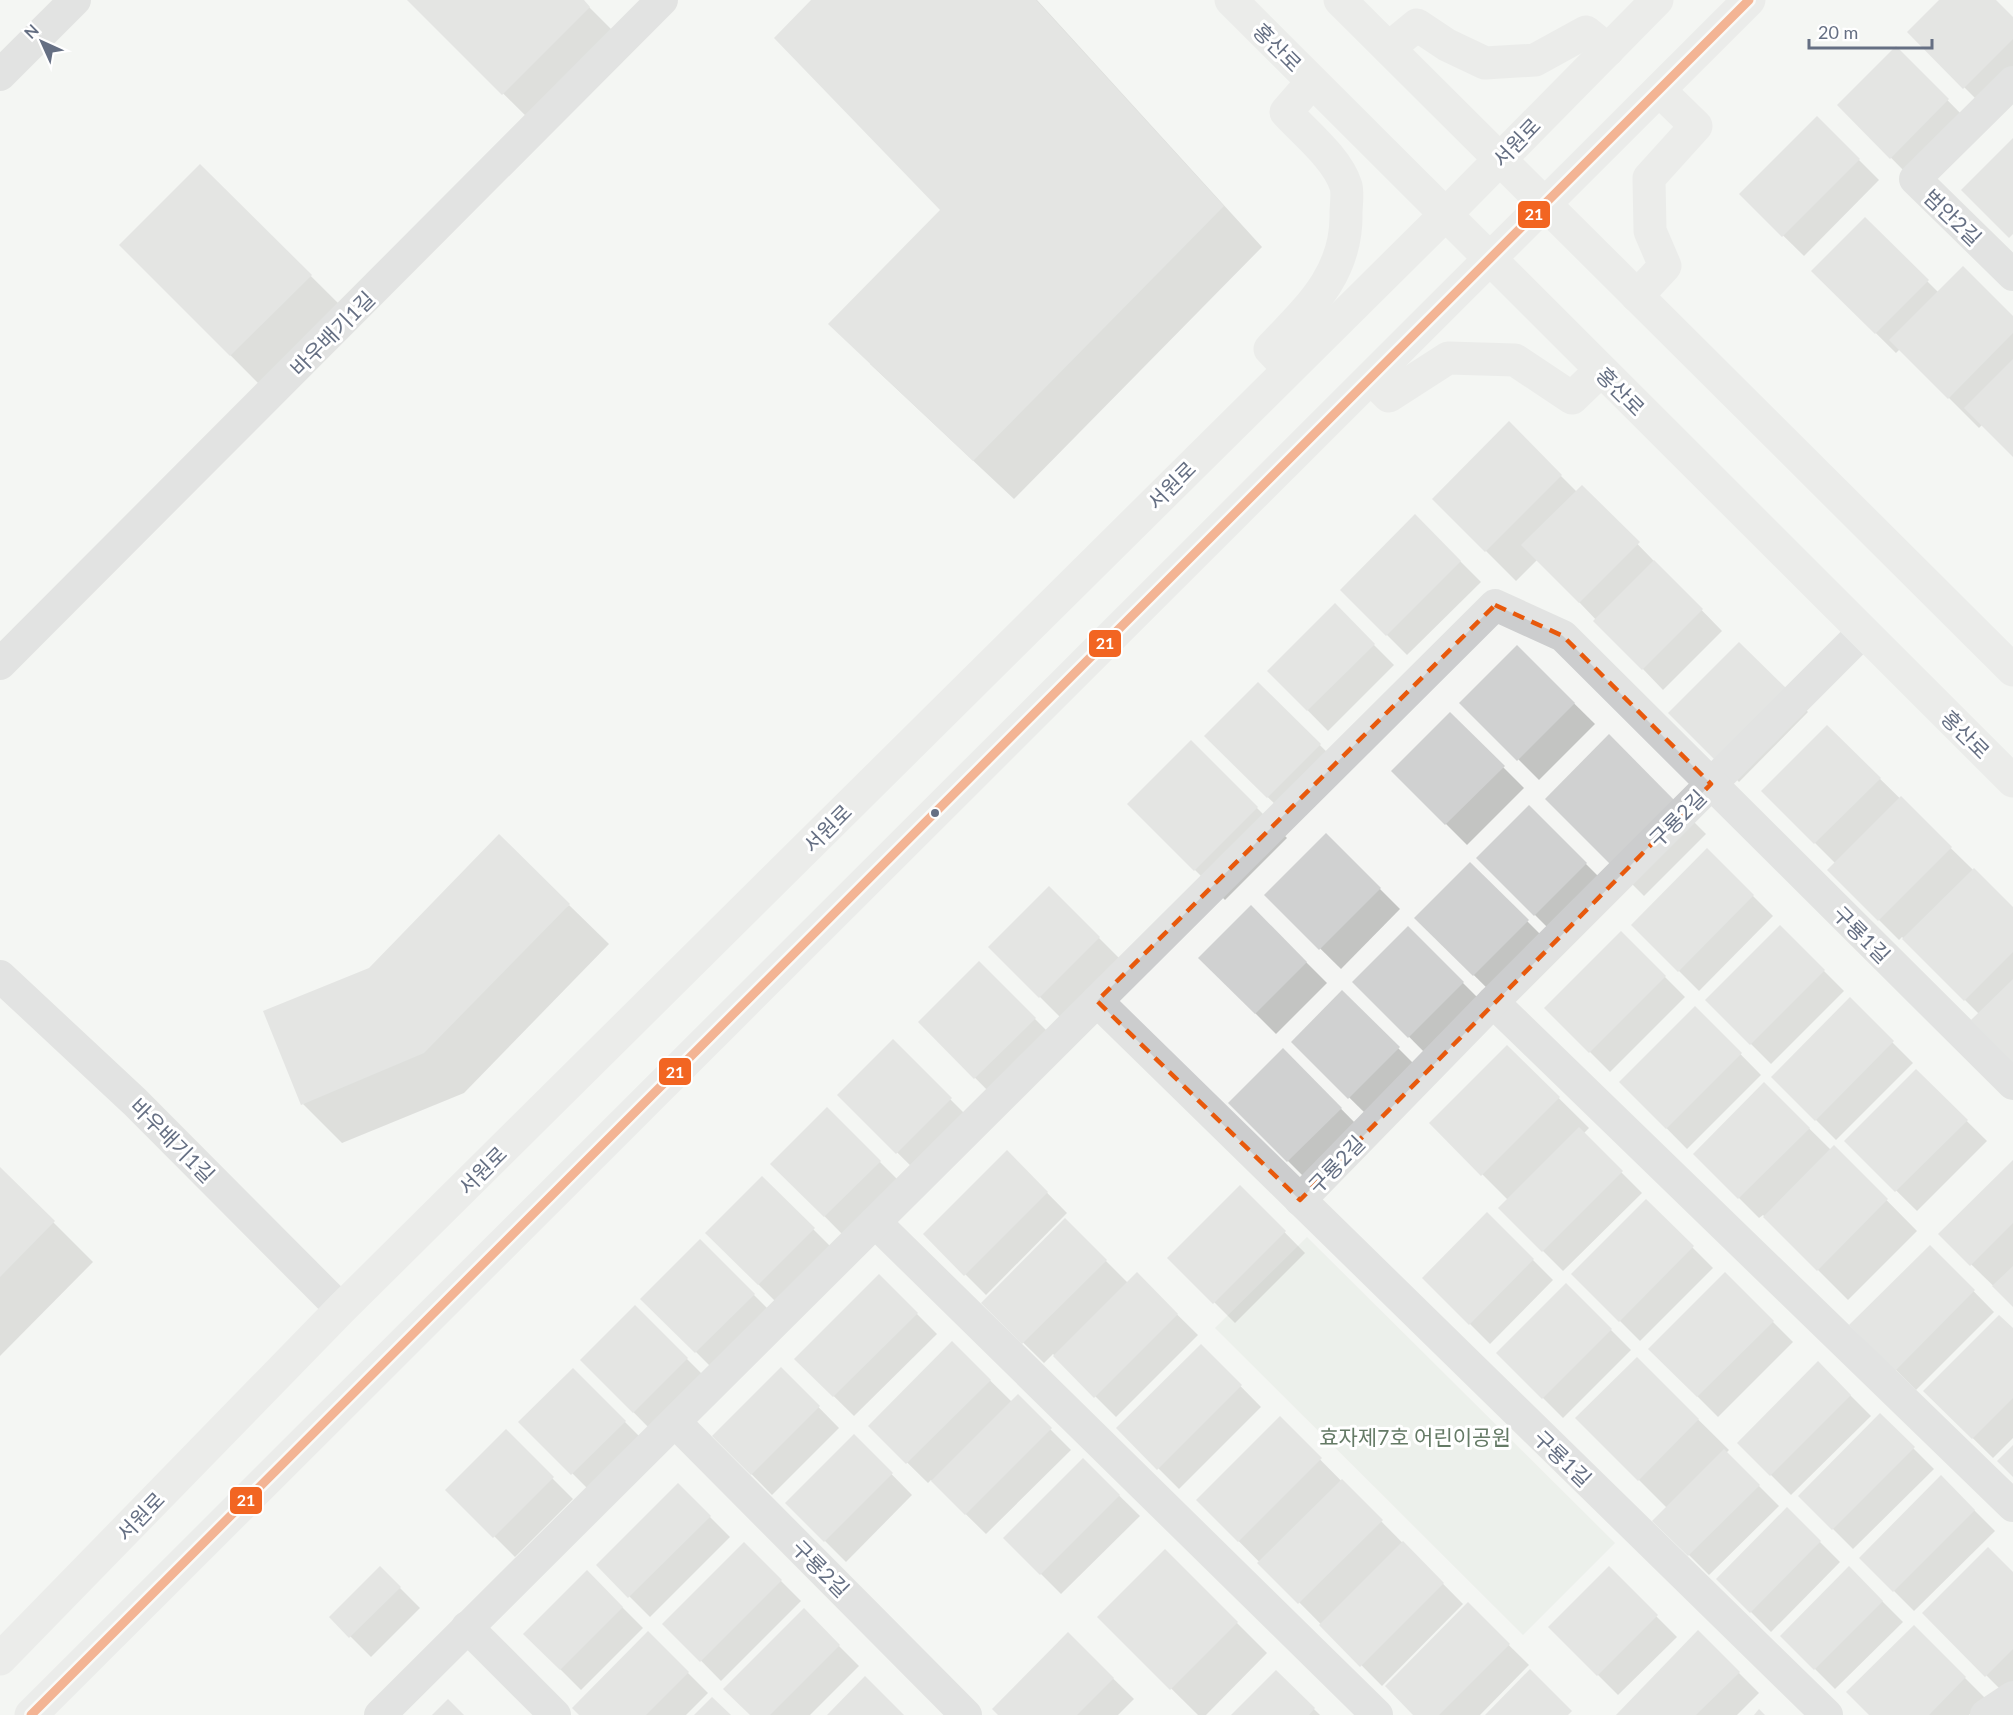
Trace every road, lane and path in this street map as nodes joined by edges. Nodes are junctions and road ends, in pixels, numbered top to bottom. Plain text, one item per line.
1 (75, 0) edge
2 (662, 0) edge
3 (1231, 0) edge
4 (1340, 0) edge
5 (1657, 0) edge
6 (1749, 0) edge
7 (1389, 48) junction
8 (1608, 50) junction
9 (0, 75) edge
10 (1312, 82) junction
11 (2013, 82) edge
12 (1659, 90) junction
13 (1499, 160) junction
14 (1545, 203) junction
15 (1446, 214) junction
16 (1491, 260) junction
17 (2013, 275) edge
18 (1637, 296) junction
19 (1289, 369) junction
20 (1600, 371) junction
21 (1371, 378) junction
22 (1863, 632) junction
23 (0, 664) edge
24 (2013, 670) edge
25 (2013, 781) edge
26 (1711, 784) junction
27 (0, 976) edge
28 (1097, 1001) junction
29 (1493, 1002) junction
30 (2013, 1084) edge
31 (1300, 1200) junction
32 (875, 1222) junction
33 (341, 1309) junction
34 (675, 1422) junction
35 (2013, 1506) edge
36 (467, 1627) junction
37 (0, 1658) edge
38 (2013, 1697) edge
39 (32, 1715) edge
40 (380, 1715) edge
41 (555, 1715) edge
42 (966, 1715) edge
43 (1377, 1715) edge
44 (1827, 1715) edge
45 (1986, 1715) edge

1 - 9 street
2 - 23 street, 바우배기1길
3 - 10 main road, 홍산로
4 - 7 main road
5 - 8 main road, 서원로
6 - 12 main road
7 - 8 main road
7 - 13 main road
8 - 13 main road, 서원로
10 - 15 main road, 홍산로
10 - 19 main road
11 - 17 street, 범안2길
12 - 14 main road
12 - 18 main road
13 - 14 main road
13 - 15 main road, 서원로
14 - 16 main road
14 - 18 main road
15 - 16 main road, 홍산로
15 - 19 main road, 서원로
16 - 20 main road, 홍산로
16 - 21 main road
18 - 24 main road
19 - 33 main road, 서원로
20 - 21 main road
20 - 22 main road, 홍산로
21 - 39 main road
22 - 25 main road, 홍산로
22 - 26 street
26 - 28 street, 구룡2길
26 - 29 street, 구룡2길
26 - 30 street, 구룡1길
27 - 33 street, 바우배기1길
28 - 31 street, 구룡2길
28 - 32 street, 구룡2길
29 - 31 street, 구룡2길
29 - 35 street
31 - 44 street, 구룡1길
32 - 34 street, 구룡2길
32 - 43 street
33 - 37 main road, 서원로
34 - 36 street, 구룡2길
34 - 42 street, 구룡2길
36 - 40 street, 구룡2길
36 - 41 street
38 - 45 street

